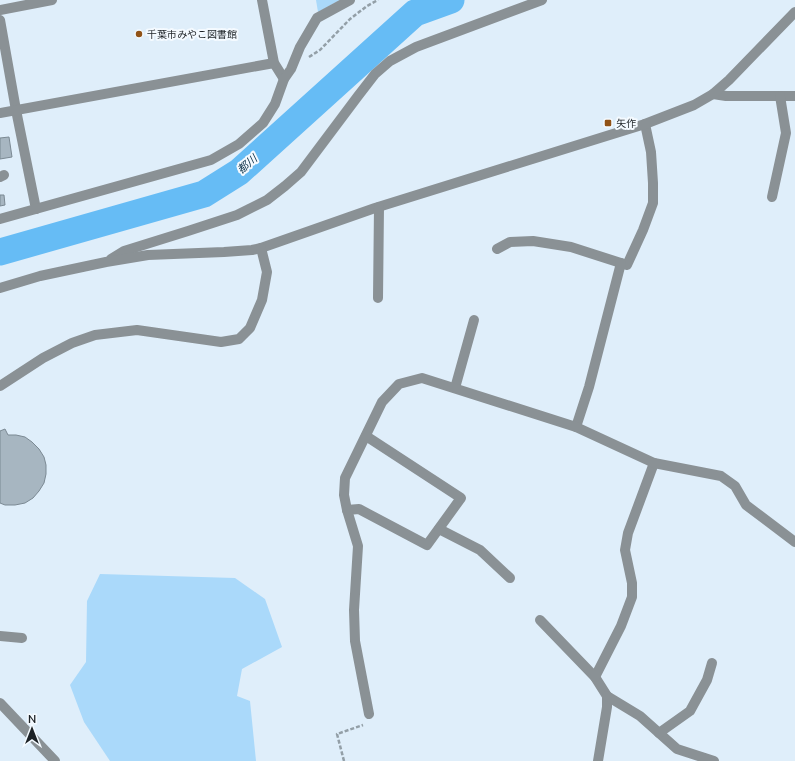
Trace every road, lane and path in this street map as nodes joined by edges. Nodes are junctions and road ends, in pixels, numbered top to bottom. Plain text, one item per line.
1 (52, 0) edge
2 (262, 0) edge
3 (350, 0) edge
4 (378, 0) edge
5 (542, 0) edge
6 (0, 10) edge
7 (795, 12) edge
8 (0, 20) edge
9 (308, 58) dead end
10 (274, 63) junction
11 (284, 79) junction
12 (713, 94) junction
13 (780, 96) junction
14 (795, 96) edge
15 (16, 110) junction
16 (0, 113) edge
17 (645, 124) junction
18 (772, 197) dead end
19 (379, 207) junction
20 (36, 209) junction
21 (0, 219) edge
22 (261, 248) junction
23 (498, 249) dead end
24 (106, 262) junction
25 (621, 263) junction
26 (0, 288) edge
27 (378, 298) dead end
28 (474, 320) dead end
29 (0, 386) edge
30 (455, 388) junction
31 (576, 427) junction
32 (366, 436) junction
33 (654, 462) junction
34 (347, 510) junction
35 (439, 529) junction
36 (795, 542) edge
37 (510, 578) dead end
38 (540, 620) dead end
39 (0, 636) edge
40 (22, 638) dead end
41 (712, 663) dead end
42 (595, 677) junction
43 (606, 696) junction
44 (0, 703) edge
45 (369, 714) joint
46 (659, 733) junction
47 (55, 761) edge
48 (344, 761) edge
49 (598, 761) edge
50 (714, 761) edge

1 - 6 street
2 - 10 street
3 - 11 street
4 - 9 path
5 - 24 street
7 - 12 street
8 - 15 street
10 - 11 street
10 - 15 street
11 - 20 street
12 - 13 street
12 - 17 street
13 - 14 street
13 - 18 street
15 - 16 street
15 - 20 street
17 - 19 street
17 - 25 street
19 - 22 street
19 - 27 street
20 - 21 street
22 - 24 street
22 - 29 street
23 - 25 street
24 - 26 street
25 - 31 street
28 - 30 street
30 - 31 street
30 - 32 street
31 - 33 street
32 - 34 street
32 - 35 street
33 - 36 street
33 - 42 street
34 - 35 street
34 - 45 street
35 - 37 street
38 - 42 street
39 - 40 street
41 - 46 street
42 - 43 street
43 - 46 street
43 - 49 street
44 - 47 street
45 - 48 path
46 - 50 street

